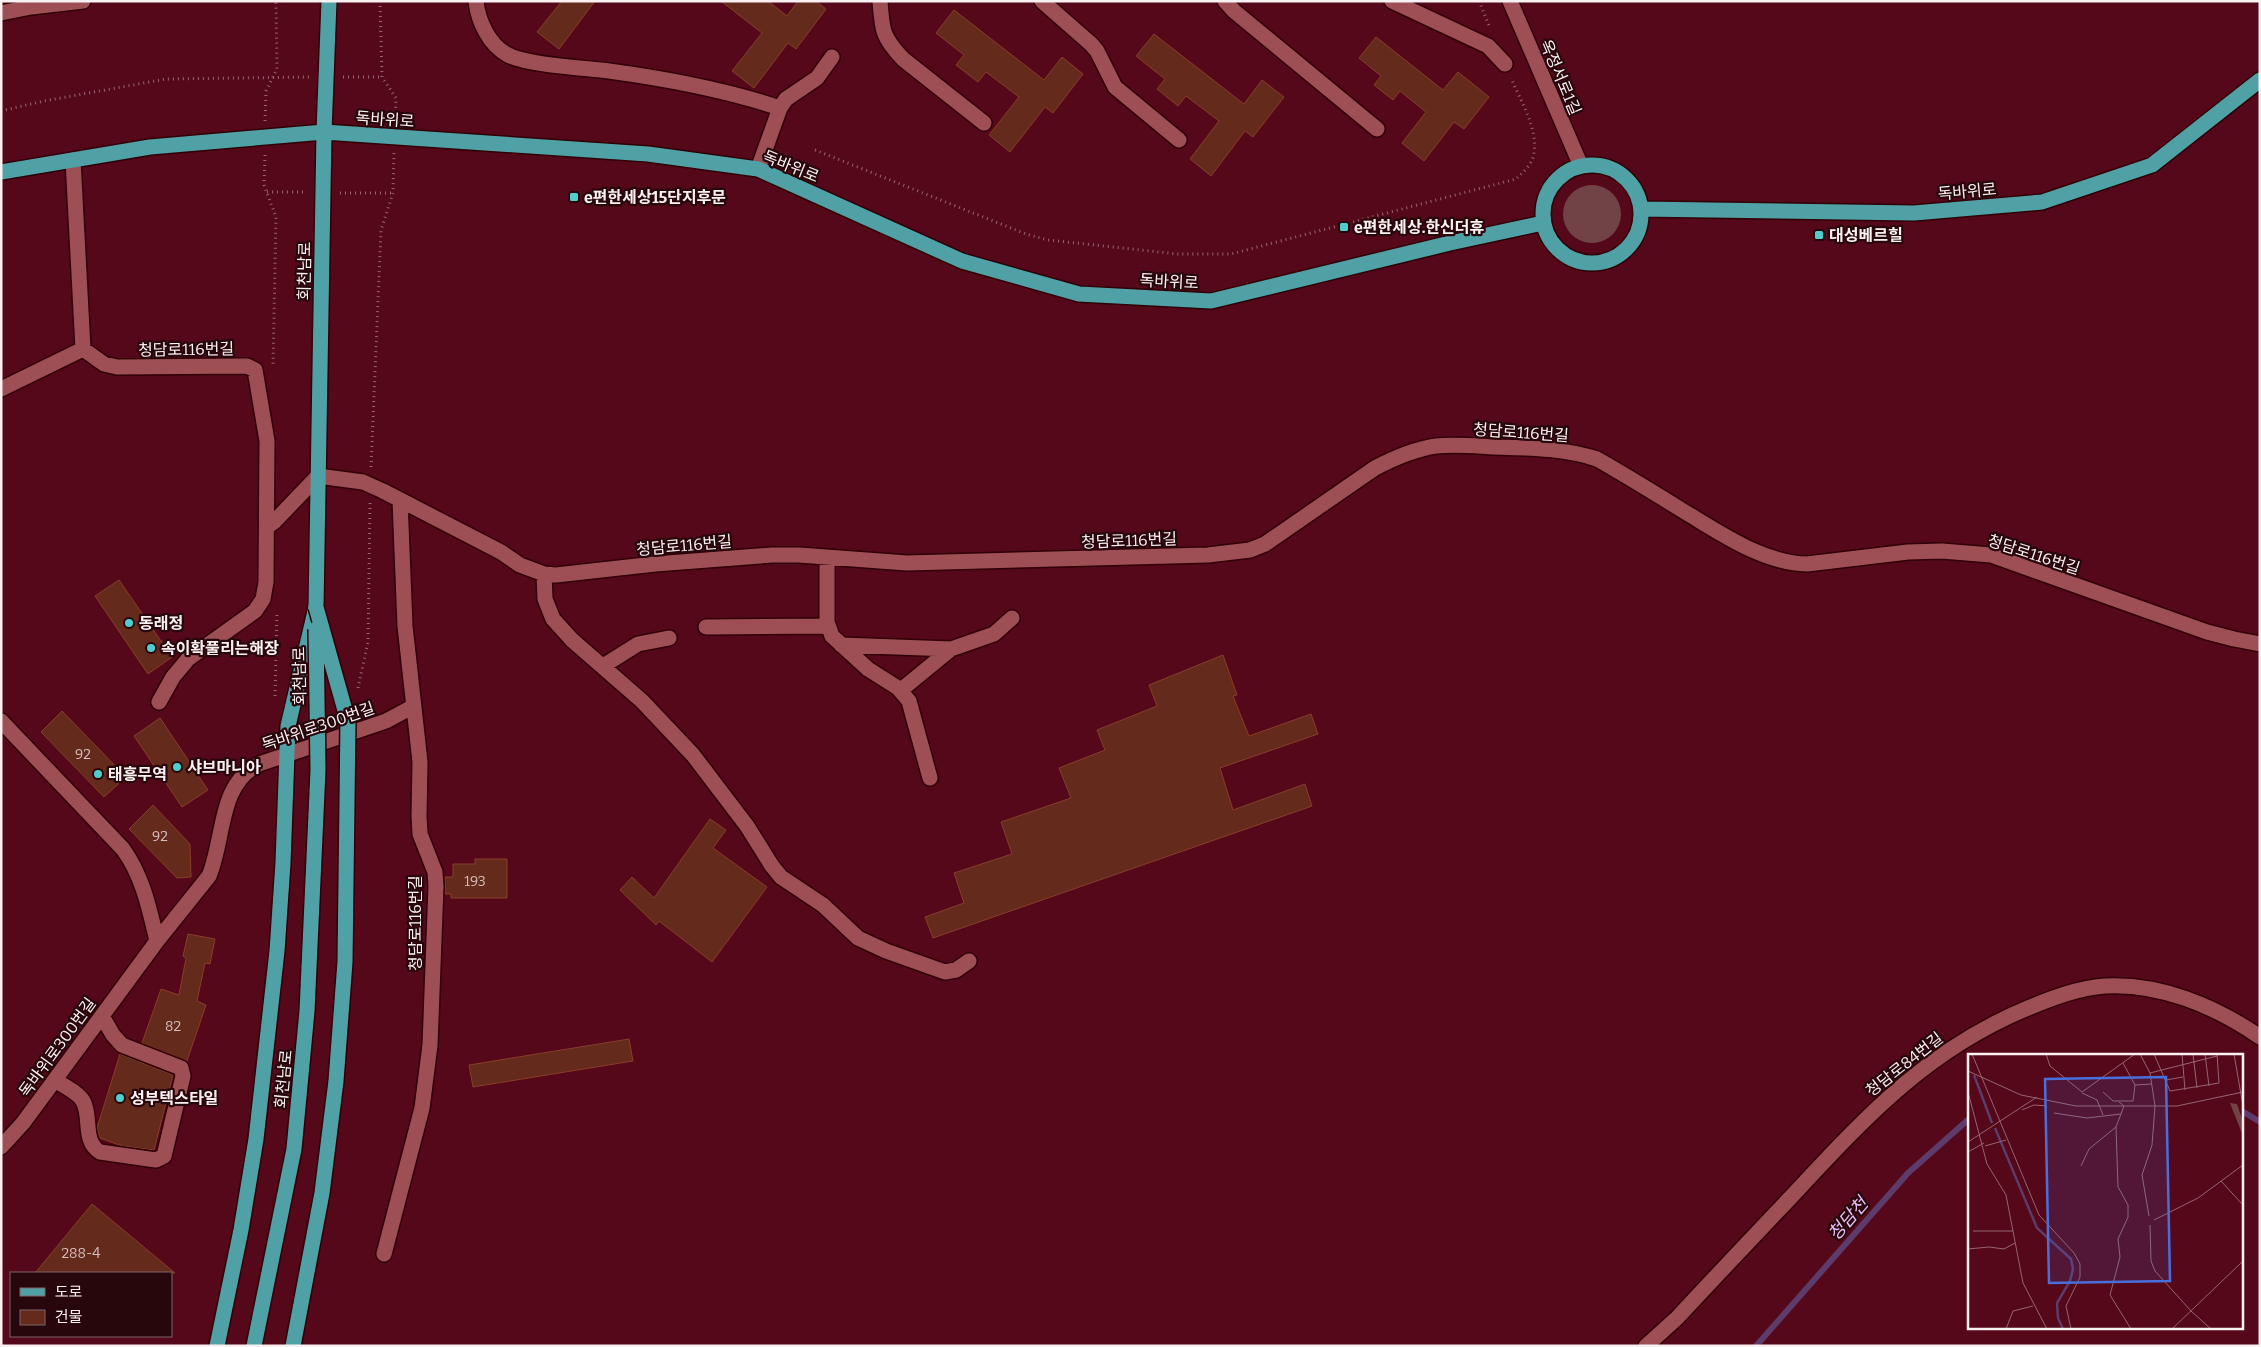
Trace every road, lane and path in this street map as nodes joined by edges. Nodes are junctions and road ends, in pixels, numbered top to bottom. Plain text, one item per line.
1 (83, 1) edge
2 (276, 1) edge
3 (329, 1) edge
4 (380, 1) edge
5 (476, 1) edge
6 (880, 1) edge
7 (1042, 1) edge
8 (1225, 1) edge
9 (1392, 1) edge
10 (1510, 1) edge
11 (30, 4) edge
12 (1, 13) edge
13 (832, 57) dead end
14 (1505, 64) joint
15 (273, 76) junction
16 (2260, 80) edge
17 (266, 91) dead end
18 (396, 98) dead end
19 (780, 108) junction
20 (1, 111) edge
21 (984, 123) dead end
22 (1377, 128) dead end
23 (324, 132) junction
24 (1179, 140) dead end
25 (815, 150) dead end
26 (73, 160) junction
27 (1581, 166) junction
28 (758, 169) junction
29 (1, 172) edge
30 (1641, 209) junction
31 (1543, 223) junction
32 (83, 349) junction
33 (1, 389) edge
34 (318, 476) junction
35 (400, 500) junction
36 (267, 527) junction
37 (827, 558) junction
38 (544, 574) junction
39 (316, 608) junction
40 (1012, 618) dead end
41 (828, 626) junction
42 (706, 627) dead end
43 (669, 638) dead end
44 (2260, 644) edge
45 (841, 645) junction
46 (951, 649) junction
47 (603, 666) junction
48 (901, 690) junction
49 (159, 702) dead end
50 (414, 706) junction
51 (1, 721) edge
52 (930, 778) dead end
53 (157, 941) junction
54 (970, 961) dead end
55 (102, 1016) junction
56 (2260, 1037) edge
57 (55, 1080) junction
58 (1, 1147) edge
59 (384, 1254) dead end
60 (218, 1346) edge
61 (254, 1346) edge
62 (293, 1346) edge
63 (1646, 1346) edge

1 - 11 street
2 - 15 path
3 - 23 main road, 회천남로
4 - 18 path
5 - 19 street
6 - 21 street
7 - 24 street
8 - 22 street
9 - 14 street
10 - 27 street, 옥정서로1길
11 - 12 street
13 - 19 street
14 - 25 path
15 - 17 path
15 - 20 path
16 - 30 main road, 독바위로
19 - 28 street
23 - 26 main road, 독바위로
23 - 28 main road, 독바위로
23 - 34 main road, 회천남로
26 - 29 main road, 독바위로
26 - 32 street
27 - 30 main road
27 - 31 main road
28 - 31 main road, 독바위로
30 - 31 main road
32 - 33 street
32 - 36 street, 청담로116번길
34 - 35 street, 청담로116번길
34 - 36 street
34 - 39 main road, 회천남로
35 - 38 street, 청담로116번길
35 - 50 street, 청담로116번길
36 - 49 street, 청담로116번길
37 - 38 street, 청담로116번길
37 - 41 street
37 - 44 street, 청담로116번길
38 - 47 street
39 - 60 main road
39 - 61 main road, 회천남로, bridge
39 - 62 main road, bridge
40 - 46 street
41 - 42 street
41 - 45 street
43 - 47 street
45 - 46 street
45 - 48 street
46 - 48 street
47 - 54 street
48 - 52 street
50 - 53 street, 독바위로300번길
50 - 59 street, 청담로116번길
51 - 53 street
53 - 55 street, 독바위로300번길
55 - 57 street, 독바위로300번길
55 - 57 street
56 - 63 street, 청담로84번길
57 - 58 street, 독바위로300번길

